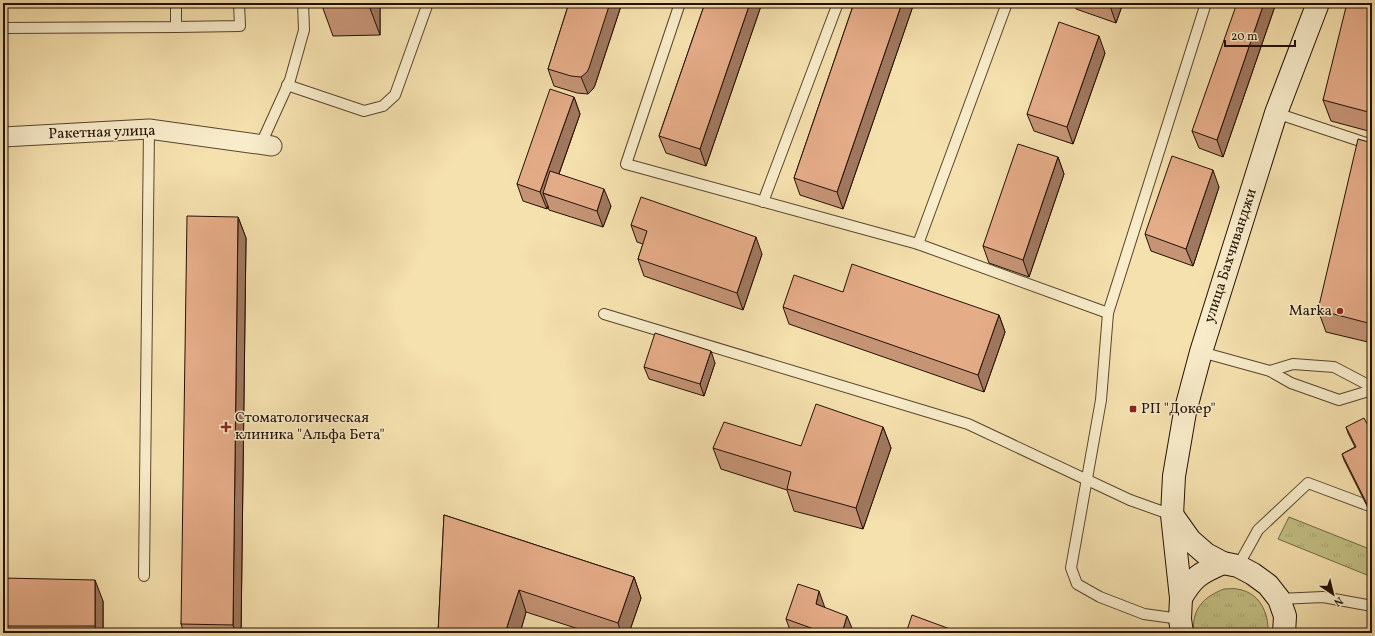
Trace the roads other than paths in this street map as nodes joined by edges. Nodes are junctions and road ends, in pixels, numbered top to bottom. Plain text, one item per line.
1 (176, 3) edge
2 (240, 3) edge
3 (303, 3) edge
4 (428, 3) edge
5 (680, 3) edge
6 (838, 3) edge
7 (1007, 3) edge
8 (1206, 3) edge
9 (1318, 3) edge
10 (176, 27) junction
11 (3, 28) edge
12 (287, 85) junction
13 (1276, 113) junction
14 (149, 129) junction
15 (3, 137) edge
16 (266, 145) joint
17 (1372, 145) edge
18 (763, 202) junction
19 (918, 244) junction
20 (1108, 313) junction
21 (604, 314) dead end
22 (1201, 352) junction
23 (1270, 372) junction
24 (1372, 389) edge
25 (1087, 480) junction
26 (1372, 507) edge
27 (1172, 515) junction
28 (1230, 565) junction
29 (144, 576) dead end
30 (1279, 599) junction
31 (1372, 606) edge
32 (1181, 617) edge
33 (1284, 633) edge

1 - 10 lane
2 - 10 lane
3 - 12 lane
4 - 12 lane
5 - 18 lane
6 - 18 lane
7 - 19 lane
8 - 20 lane
9 - 13 main road, улица Бахчиванджи
10 - 11 lane
12 - 16 lane
13 - 17 lane
13 - 22 main road, улица Бахчиванджи
14 - 15 street, Ракетная улица
14 - 16 street, Ракетная улица
14 - 29 lane
18 - 19 lane
19 - 20 lane
20 - 25 lane
21 - 25 lane
22 - 23 lane
22 - 27 main road, улица Бахчиванджи
23 - 24 lane
23 - 24 lane
25 - 27 lane
25 - 32 lane
26 - 28 lane
27 - 28 main road
27 - 32 main road, улица Бахчиванджи
28 - 30 main road
28 - 32 main road
30 - 31 lane
30 - 33 main road

